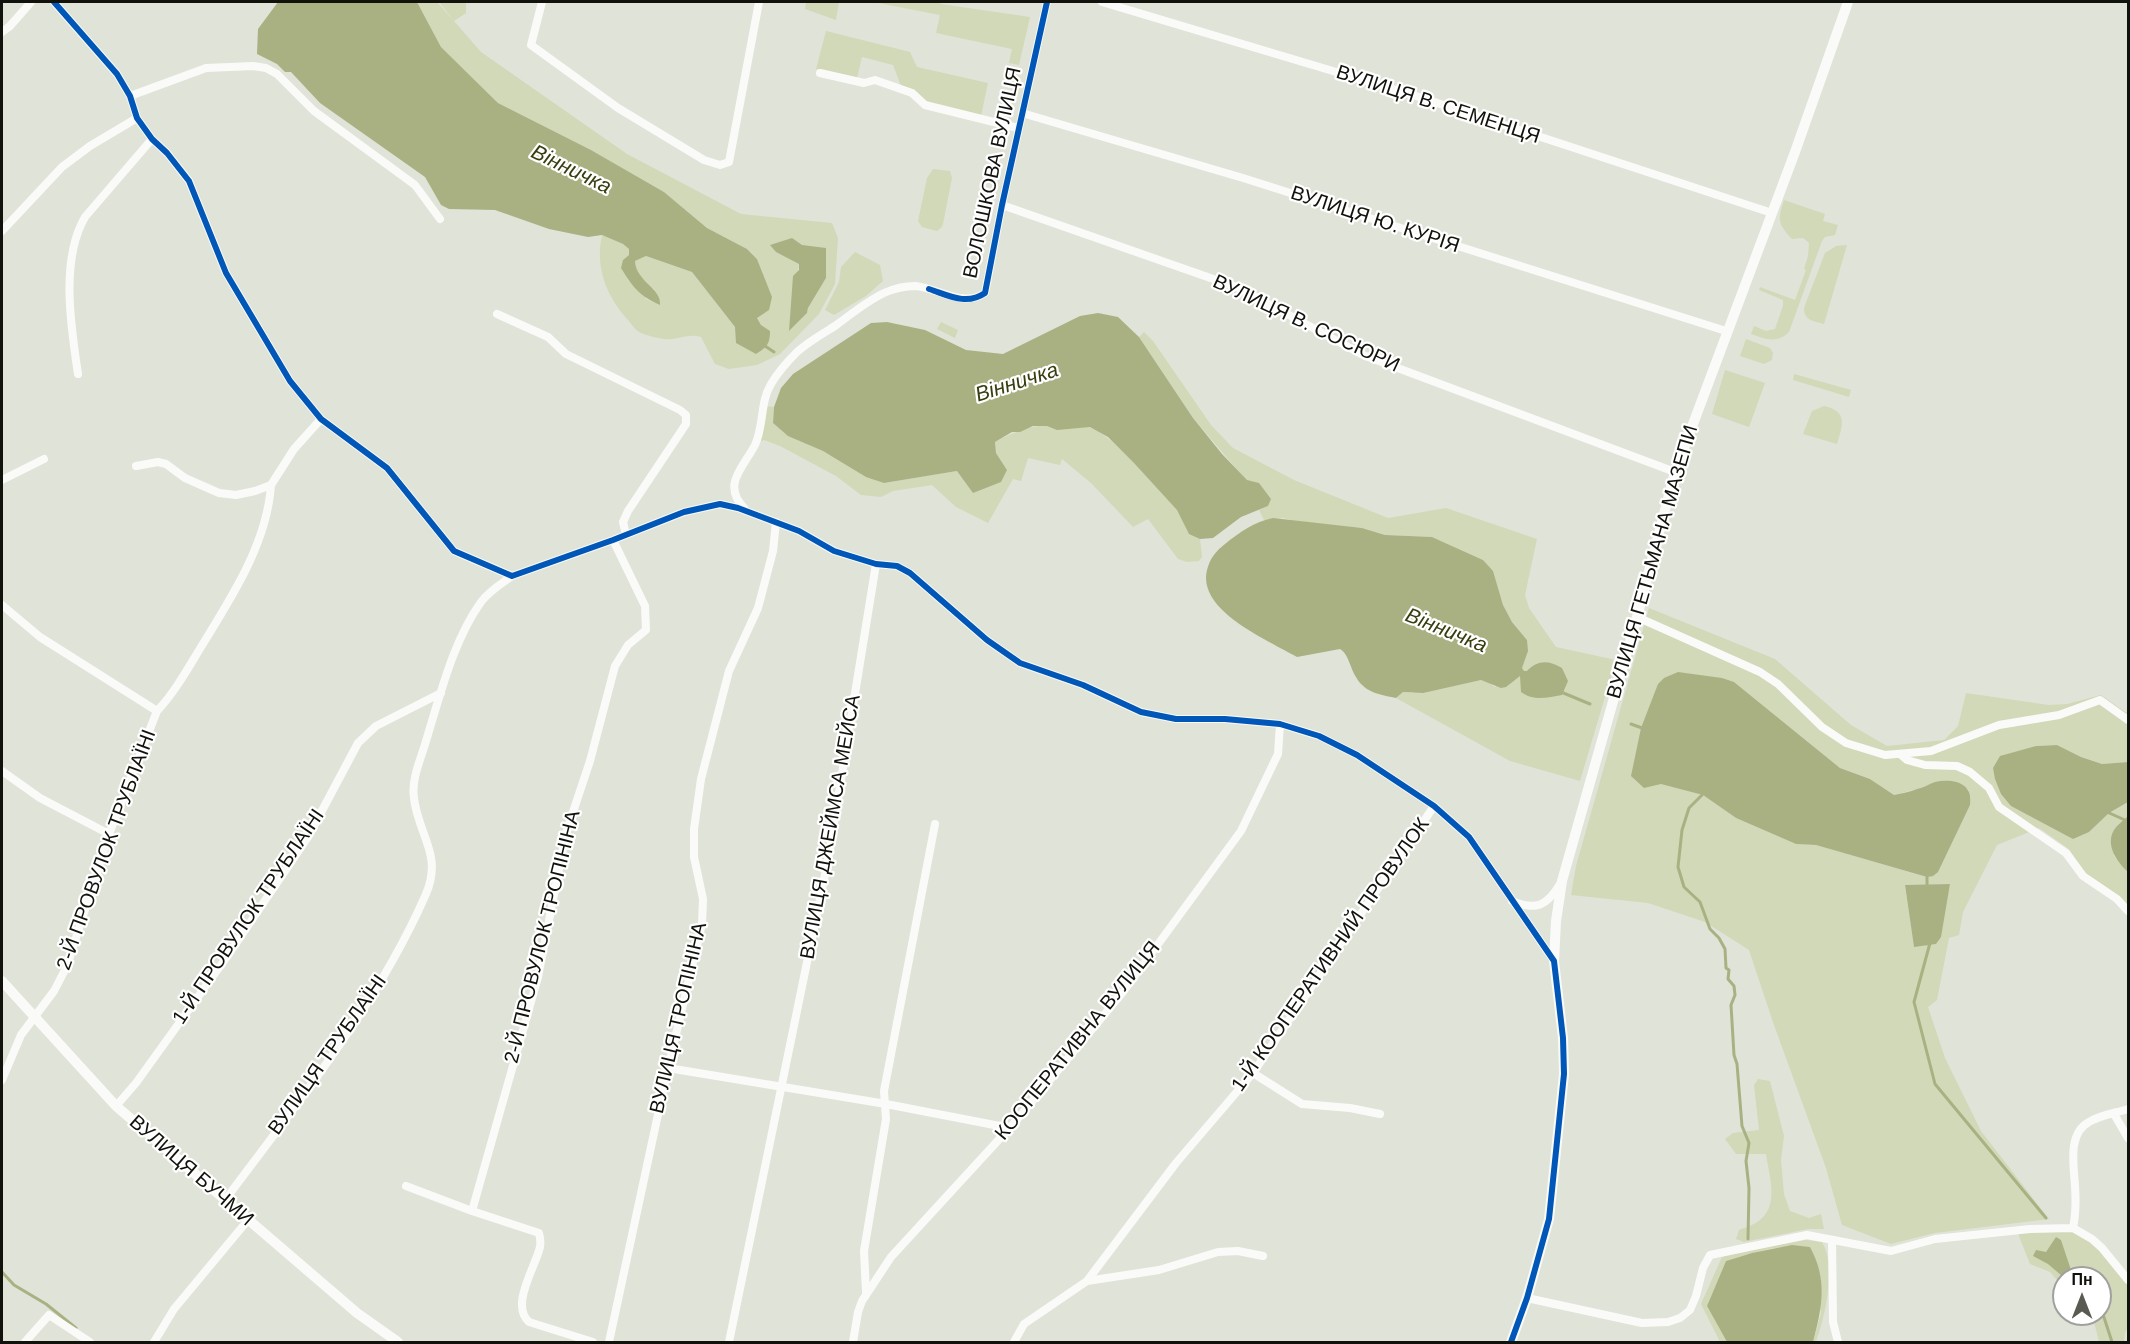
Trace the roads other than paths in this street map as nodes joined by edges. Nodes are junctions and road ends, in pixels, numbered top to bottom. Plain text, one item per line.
1 (31, 2) edge
2 (54, 2) edge
3 (542, 2) edge
4 (759, 2) edge
5 (1047, 2) edge
6 (1101, 2) edge
7 (1848, 2) edge
8 (2, 32) edge
9 (820, 73) dead end
10 (130, 96) junction
11 (1022, 113) junction
12 (137, 118) junction
13 (1018, 128) junction
14 (152, 139) junction
15 (1002, 206) junction
16 (1772, 213) junction
17 (440, 219) dead end
18 (2, 231) edge
19 (497, 314) dead end
20 (1726, 331) junction
21 (78, 374) dead end
22 (321, 419) junction
23 (44, 459) dead end
24 (136, 466) dead end
25 (1675, 472) junction
26 (2, 480) edge
27 (271, 485) junction
28 (749, 513) junction
29 (776, 522) junction
30 (626, 535) junction
31 (613, 540) junction
32 (876, 564) junction
33 (512, 576) junction
34 (2, 605) edge
35 (1637, 617) junction
36 (441, 693) junction
37 (157, 711) junction
38 (2128, 720) edge
39 (1280, 724) junction
40 (1900, 754) junction
41 (2, 771) edge
42 (1434, 806) junction
43 (935, 824) dead end
44 (109, 834) junction
45 (1562, 880) junction
46 (1512, 901) junction
47 (2128, 911) edge
48 (1554, 961) junction
49 (2, 981) edge
50 (34, 1017) junction
51 (668, 1068) junction
52 (1253, 1073) junction
53 (2, 1080) edge
54 (780, 1088) junction
55 (886, 1104) junction
56 (116, 1106) junction
57 (2128, 1109) edge
58 (1380, 1114) dead end
59 (2114, 1114) junction
60 (1010, 1128) junction
61 (2128, 1138) edge
62 (406, 1186) dead end
63 (225, 1200) junction
64 (472, 1211) junction
65 (248, 1220) junction
66 (2073, 1228) junction
67 (1832, 1240) junction
68 (1263, 1256) dead end
69 (2128, 1280) edge
70 (1087, 1281) junction
71 (866, 1292) junction
72 (1527, 1298) junction
73 (25, 1342) edge
74 (90, 1342) edge
75 (154, 1342) edge
76 (398, 1342) edge
77 (593, 1342) edge
78 (609, 1342) edge
79 (729, 1342) edge
80 (853, 1342) edge
81 (1014, 1342) edge
82 (1511, 1342) edge
83 (1838, 1342) edge

1 - 8 street
2 - 10 street
3 - 4 street
5 - 11 street, ВОЛОШКОВА ВУЛИЦЯ
6 - 16 street, ВУЛИЦЯ В. СЕМЕНЦЯ
7 - 16 street, ВУЛИЦЯ ГЕТЬМАНА МАЗЕПИ
9 - 13 street
10 - 12 street
10 - 17 street
11 - 13 street, ВОЛОШКОВА ВУЛИЦЯ
11 - 20 street, ВУЛИЦЯ Ю. КУРІЯ
12 - 14 street
12 - 18 street
13 - 15 street, ВОЛОШКОВА ВУЛИЦЯ
14 - 21 street
14 - 22 street
15 - 25 street, ВУЛИЦЯ В. СОСЮРИ
15 - 28 street, ВОЛОШКОВА ВУЛИЦЯ
16 - 20 street, ВУЛИЦЯ ГЕТЬМАНА МАЗЕПИ
19 - 30 street
20 - 25 street, ВУЛИЦЯ ГЕТЬМАНА МАЗЕПИ
22 - 27 street
22 - 33 street
23 - 26 street
24 - 27 street
25 - 35 street, ВУЛИЦЯ ГЕТЬМАНА МАЗЕПИ
27 - 37 street, 2-Й ПРОВУЛОК ТРУБЛАЇНІ
28 - 29 street, ВУЛИЦЯ ТРУБЛАЇНІ
28 - 30 street, ВУЛИЦЯ ТРУБЛАЇНІ
29 - 32 street, ВУЛИЦЯ ТРУБЛАЇНІ
29 - 51 street, ВУЛИЦЯ ТРОПІНІНА
30 - 31 street, ВУЛИЦЯ ТРУБЛАЇНІ
31 - 33 street, ВУЛИЦЯ ТРУБЛАЇНІ
31 - 64 street, 2-Й ПРОВУЛОК ТРОПІНІНА
32 - 39 street, ВУЛИЦЯ ТРУБЛАЇНІ
32 - 54 street, ВУЛИЦЯ ДЖЕЙМСА МЕЙСА
33 - 36 street, ВУЛИЦЯ ТРУБЛАЇНІ
34 - 37 street, 2-Й ПРОВУЛОК ТРУБЛАЇНІ
35 - 40 street
35 - 45 street, ВУЛИЦЯ ГЕТЬМАНА МАЗЕПИ
36 - 56 street, 1-Й ПРОВУЛОК ТРУБЛАЇНІ
36 - 63 street, ВУЛИЦЯ ТРУБЛАЇНІ
37 - 44 street, 2-Й ПРОВУЛОК ТРУБЛАЇНІ
38 - 40 street
39 - 42 street, ВУЛИЦЯ ТРУБЛАЇНІ
39 - 60 street, КООПЕРАТИВНА ВУЛИЦЯ
40 - 47 street
41 - 44 street
42 - 46 street, ВУЛИЦЯ ТРУБЛАЇНІ
42 - 52 street, 1-Й КООПЕРАТИВНИЙ ПРОВУЛОК
43 - 55 street
44 - 50 street, 2-Й ПРОВУЛОК ТРУБЛАЇНІ
45 - 46 street
45 - 48 street, ВУЛИЦЯ ГЕТЬМАНА МАЗЕПИ
46 - 48 street, ВУЛИЦЯ ТРУБЛАЇНІ
48 - 72 street, ВУЛИЦЯ ГЕТЬМАНА МАЗЕПИ
49 - 50 street, ВУЛИЦЯ БУЧМИ
50 - 53 street, 2-Й ПРОВУЛОК ТРУБЛАЇНІ
50 - 56 street, ВУЛИЦЯ БУЧМИ
51 - 54 street
51 - 78 street, ВУЛИЦЯ ТРОПІНІНА
52 - 58 street
52 - 70 street, 1-Й КООПЕРАТИВНИЙ ПРОВУЛОК
54 - 55 street
54 - 79 street, ВУЛИЦЯ ДЖЕЙМСА МЕЙСА
55 - 60 street
55 - 71 street
56 - 63 street, ВУЛИЦЯ БУЧМИ
57 - 59 street
59 - 61 street
59 - 66 street
60 - 71 street, КООПЕРАТИВНА ВУЛИЦЯ
62 - 64 street
63 - 65 street, ВУЛИЦЯ БУЧМИ
64 - 77 street
65 - 75 street
65 - 76 street, ВУЛИЦЯ БУЧМИ
66 - 67 street
66 - 69 street
67 - 72 street
67 - 83 street
68 - 70 street
70 - 81 street, 1-Й КООПЕРАТИВНИЙ ПРОВУЛОК
71 - 80 street, КООПЕРАТИВНА ВУЛИЦЯ
72 - 82 street, ВУЛИЦЯ ГЕТЬМАНА МАЗЕПИ
73 - 74 street

